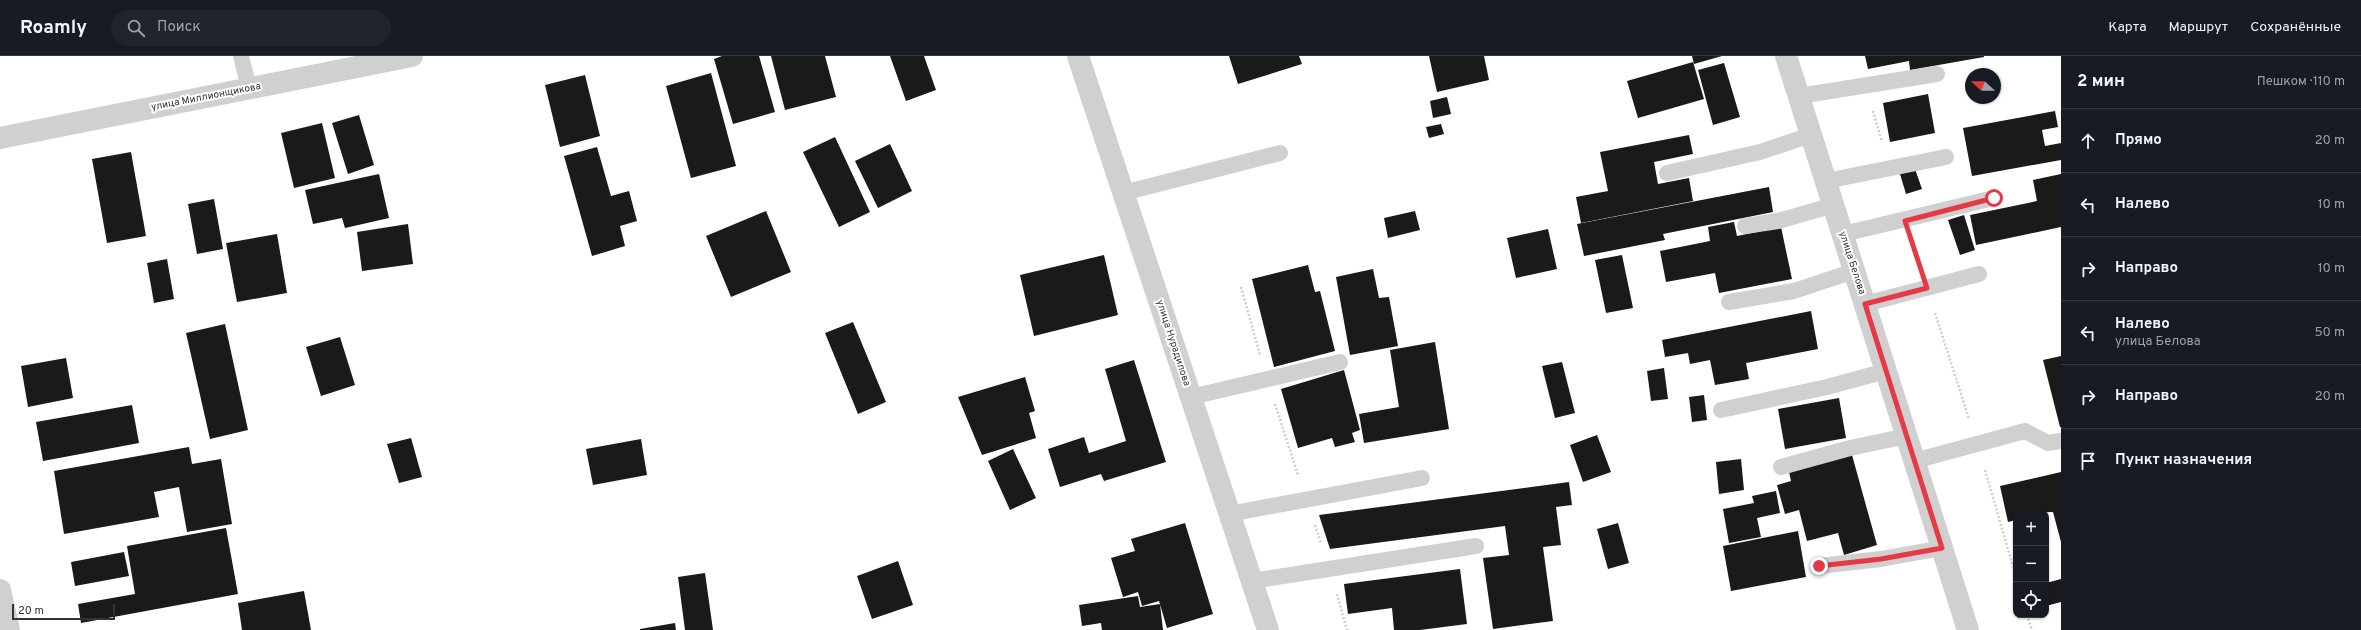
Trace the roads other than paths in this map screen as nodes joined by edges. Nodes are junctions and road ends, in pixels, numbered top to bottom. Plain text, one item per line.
1 (241, 56) edge
2 (412, 56) edge
3 (1078, 56) edge
4 (1786, 56) edge
5 (1937, 74) dead end
6 (249, 88) junction
7 (1799, 96) junction
8 (1811, 135) junction
9 (0, 138) edge
10 (1280, 153) dead end
11 (1946, 156) dead end
12 (1667, 173) dead end
13 (1826, 181) junction
14 (1123, 193) junction
15 (1994, 198) dead end
16 (1834, 205) junction
17 (1745, 226) dead end
18 (1843, 234) junction
19 (1854, 270) junction
20 (1979, 274) dead end
21 (1729, 302) dead end
22 (1865, 304) junction
23 (1340, 362) dead end
24 (1886, 370) junction
25 (1191, 397) junction
26 (1721, 410) dead end
27 (1907, 436) junction
28 (2061, 441) edge
29 (1914, 461) junction
30 (1781, 466) dead end
31 (1422, 478) dead end
32 (1229, 514) junction
33 (1476, 546) dead end
34 (1942, 548) junction
35 (1819, 566) dead end
36 (1252, 581) junction
37 (0, 590) edge
38 (9, 630) edge
39 (1268, 630) edge
40 (1968, 630) edge

1 - 6 lane
2 - 6 street, улица Миллионщикова
3 - 14 street, улица Нурадилова
4 - 7 street, улица Белова
5 - 7 lane
6 - 9 street, улица Миллионщикова
7 - 8 street, улица Белова
8 - 12 lane
8 - 13 street, улица Белова
10 - 14 lane
11 - 13 lane
13 - 16 street, улица Белова
14 - 25 street, улица Нурадилова
15 - 18 lane
16 - 17 lane
16 - 18 street, улица Белова
18 - 19 street, улица Белова
19 - 21 lane
19 - 22 street, улица Белова
20 - 22 lane
22 - 24 street, улица Белова
23 - 25 lane
24 - 26 lane
24 - 27 street, улица Белова
25 - 32 street, улица Нурадилова
27 - 29 street, улица Белова
27 - 30 lane
28 - 29 lane
29 - 34 street, улица Белова
31 - 32 lane
32 - 36 street, улица Нурадилова
33 - 36 lane
34 - 35 lane
34 - 40 street, улица Белова
36 - 39 street, улица Нурадилова
37 - 38 street

